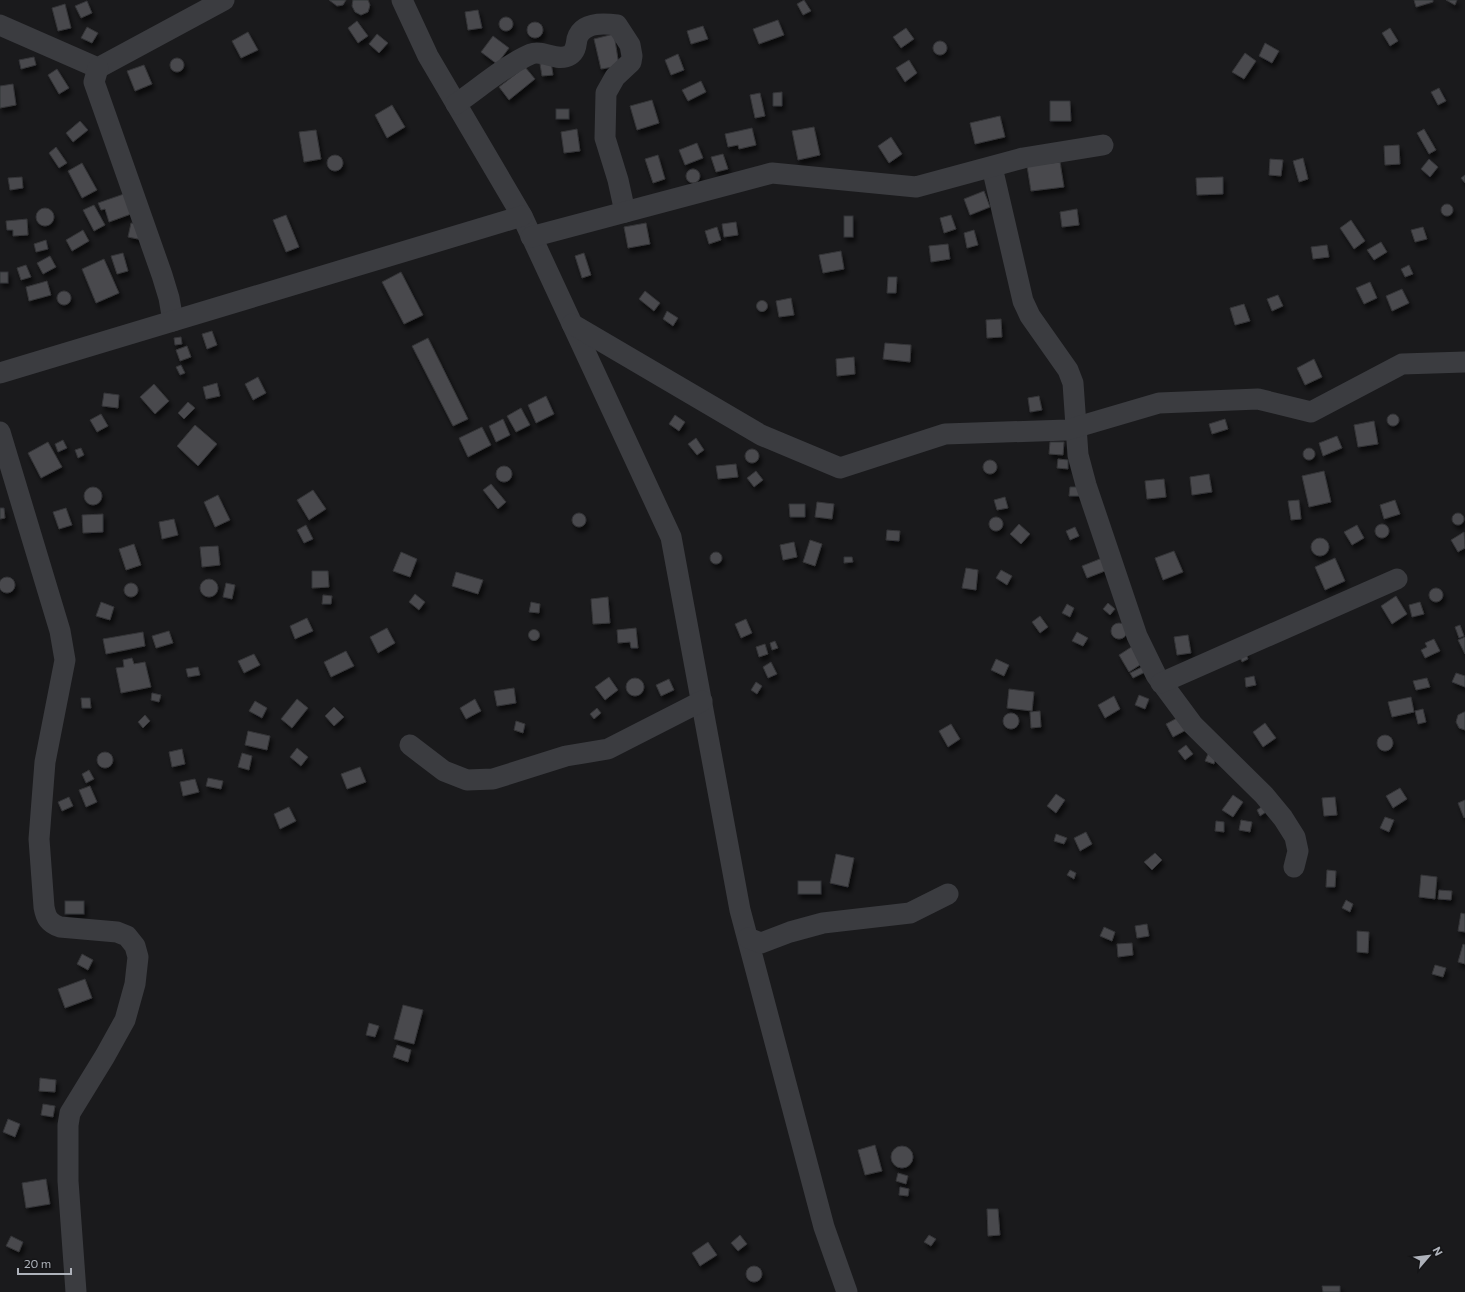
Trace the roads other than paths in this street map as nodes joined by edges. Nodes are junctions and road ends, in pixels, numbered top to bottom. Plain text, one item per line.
1 (224, 0) edge
2 (402, 0) edge
3 (0, 25) edge
4 (98, 68) junction
5 (456, 104) junction
6 (1103, 145) dead end
7 (992, 167) junction
8 (625, 212) junction
9 (522, 216) junction
10 (531, 237) junction
11 (173, 321) junction
12 (572, 324) junction
13 (1465, 362) edge
14 (0, 373) edge
15 (1075, 427) junction
16 (0, 432) edge
17 (1397, 579) dead end
18 (1161, 683) junction
19 (702, 701) junction
20 (410, 745) dead end
21 (1294, 866) dead end
22 (948, 894) dead end
23 (748, 938) junction
24 (76, 1292) edge
25 (847, 1292) edge

1 - 4 street
2 - 5 street
3 - 4 street
4 - 11 street
5 - 8 street
5 - 9 street
6 - 7 street
7 - 8 street
7 - 15 street
8 - 10 street
9 - 10 street
9 - 11 street
10 - 12 street
11 - 14 street
12 - 15 street
12 - 19 street
13 - 15 street
15 - 18 street
16 - 24 street
17 - 18 street
18 - 21 street
19 - 20 street
19 - 23 street
22 - 23 street
23 - 25 street

